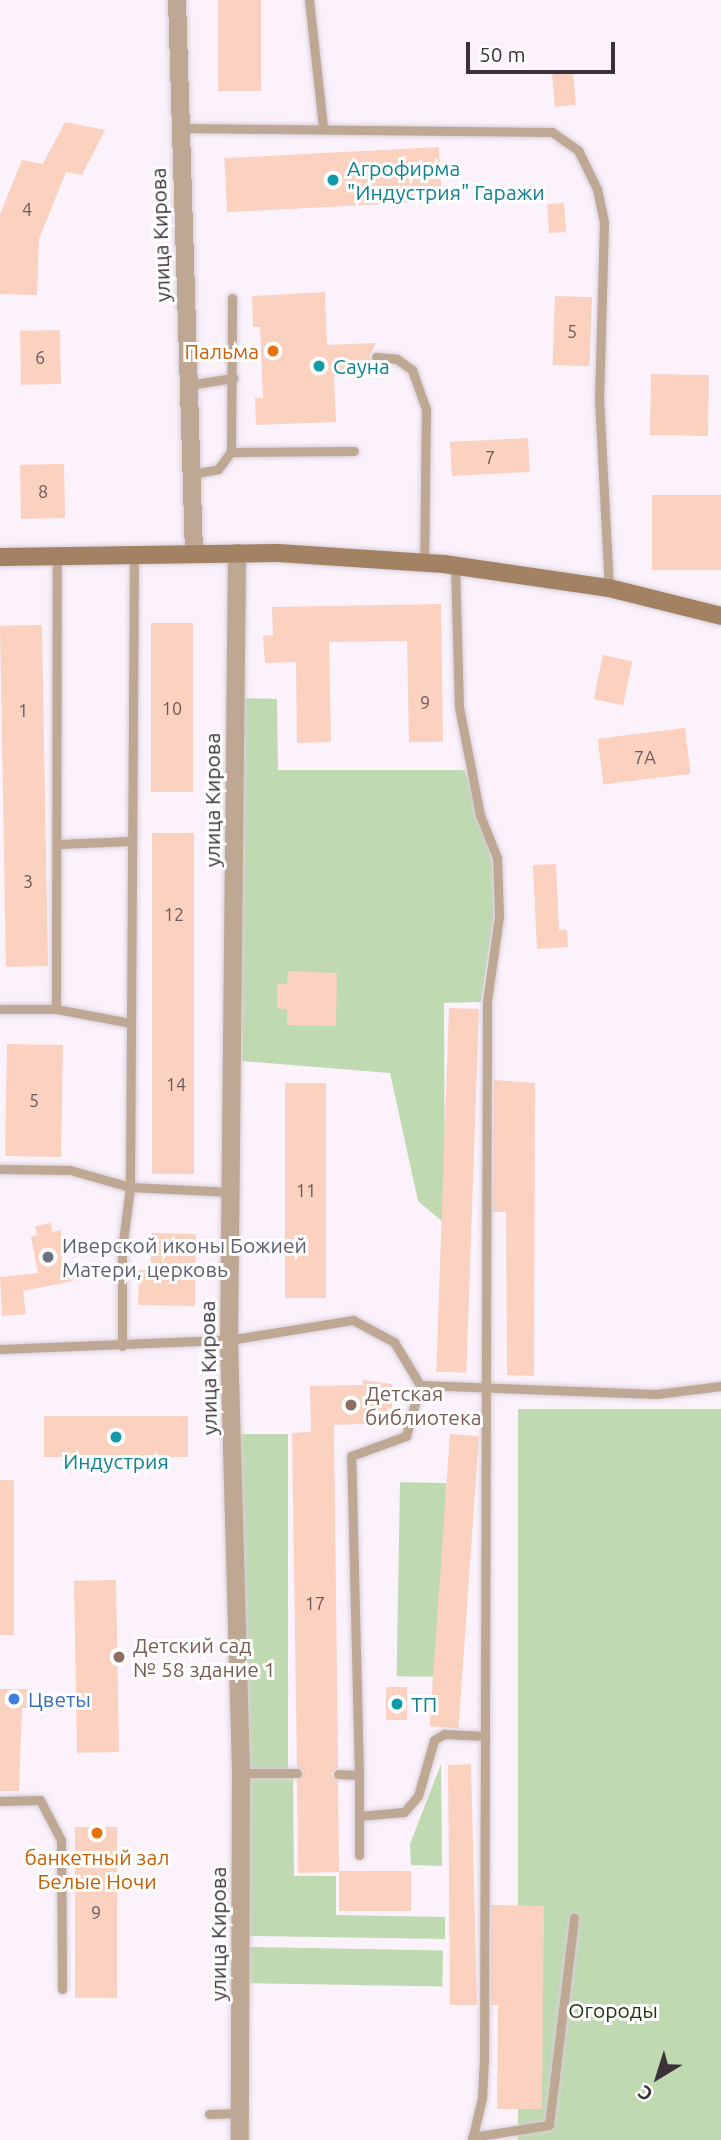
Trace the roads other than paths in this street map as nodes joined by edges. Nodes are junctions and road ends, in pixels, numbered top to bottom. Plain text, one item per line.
1 (177, 0) edge
2 (309, 0) edge
3 (323, 126) junction
4 (179, 128) junction
5 (232, 298) dead end
6 (376, 357) dead end
7 (233, 377) junction
8 (188, 385) junction
9 (354, 451) dead end
10 (231, 452) junction
11 (191, 474) junction
12 (57, 553) junction
13 (134, 553) junction
14 (194, 553) junction
15 (237, 553) junction
16 (0, 557) edge
17 (424, 562) junction
18 (455, 565) junction
19 (608, 589) junction
20 (721, 616) edge
21 (131, 841) junction
22 (58, 844) junction
23 (0, 1009) edge
24 (56, 1009) junction
25 (131, 1023) junction
26 (0, 1169) edge
27 (130, 1187) junction
28 (231, 1192) junction
29 (229, 1340) junction
30 (122, 1346) junction
31 (0, 1349) edge
32 (420, 1385) junction
33 (721, 1386) edge
34 (488, 1387) junction
35 (485, 1736) junction
36 (241, 1773) junction
37 (297, 1773) dead end
38 (338, 1774) dead end
39 (359, 1774) junction
40 (0, 1801) edge
41 (359, 1815) junction
42 (359, 1855) dead end
43 (574, 1918) dead end
44 (62, 1990) dead end
45 (240, 2113) junction
46 (209, 2114) dead end
47 (472, 2139) edge
48 (240, 2140) edge

1 - 4 street, улица Кирова
2 - 3 lane
3 - 4 lane
3 - 19 lane
4 - 8 street, улица Кирова
5 - 7 lane
6 - 17 lane
7 - 8 lane
7 - 10 lane
8 - 11 street, улица Кирова
9 - 10 lane
10 - 11 lane
11 - 14 street, улица Кирова
12 - 13 street
12 - 16 street
12 - 22 lane
13 - 14 street
13 - 21 lane
14 - 15 street
15 - 17 street
15 - 28 street, улица Кирова
17 - 18 street
18 - 19 street
18 - 34 lane
19 - 20 street
21 - 22 lane
21 - 25 lane
22 - 24 lane
23 - 24 lane
24 - 25 lane
25 - 27 lane
26 - 27 lane
27 - 28 lane
27 - 30 lane
28 - 29 street, улица Кирова
29 - 30 lane
29 - 32 lane
29 - 36 street, улица Кирова
30 - 31 lane
32 - 34 lane
32 - 39 lane
33 - 34 lane
34 - 35 lane
35 - 41 lane
35 - 47 lane
36 - 37 lane
36 - 45 street, улица Кирова
38 - 39 lane
39 - 41 lane
40 - 44 lane
41 - 42 lane
43 - 47 lane
45 - 46 lane
45 - 48 street, улица Кирова

